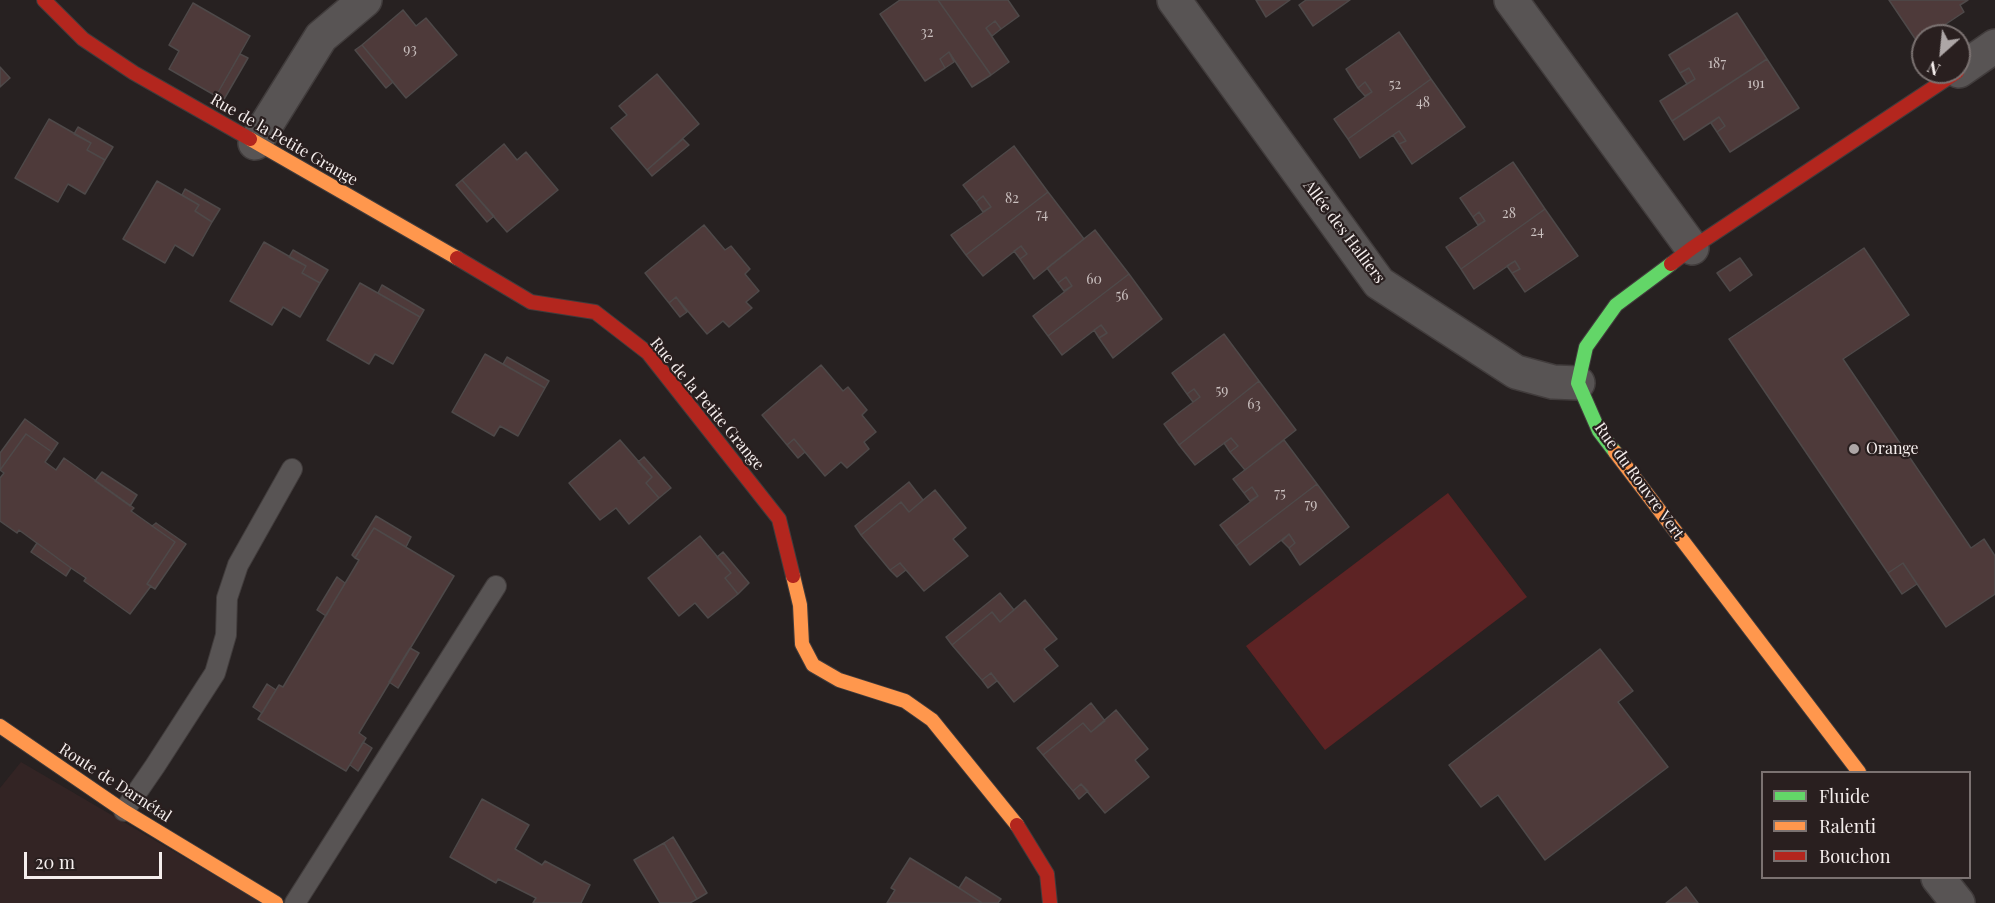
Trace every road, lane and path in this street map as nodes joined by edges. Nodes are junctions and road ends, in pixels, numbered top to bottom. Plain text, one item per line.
1 (44, 0) edge
2 (364, 0) edge
3 (1174, 0) edge
4 (1511, 0) edge
5 (1995, 46) edge
6 (1971, 62) edge
7 (1938, 84) edge
8 (255, 143) junction
9 (1692, 248) junction
10 (1578, 382) junction
11 (292, 469) dead end
12 (496, 586) dead end
13 (0, 726) edge
14 (1857, 771) edge
15 (124, 811) junction
16 (1939, 879) edge
17 (276, 903) edge
18 (295, 903) edge
19 (1050, 903) edge
20 (1958, 903) edge

1 - 8 street, Rue de la Petite Grange
2 - 8 street
3 - 10 street, Allée des Halliers
4 - 9 street
5 - 6 street
7 - 9 street
8 - 19 street, Rue de la Petite Grange
9 - 10 street
10 - 14 street, Rue du Rouvre Vert
11 - 15 lane
12 - 18 lane
13 - 15 street, Route de Darnétal
15 - 17 street, Route de Darnétal
16 - 20 street

